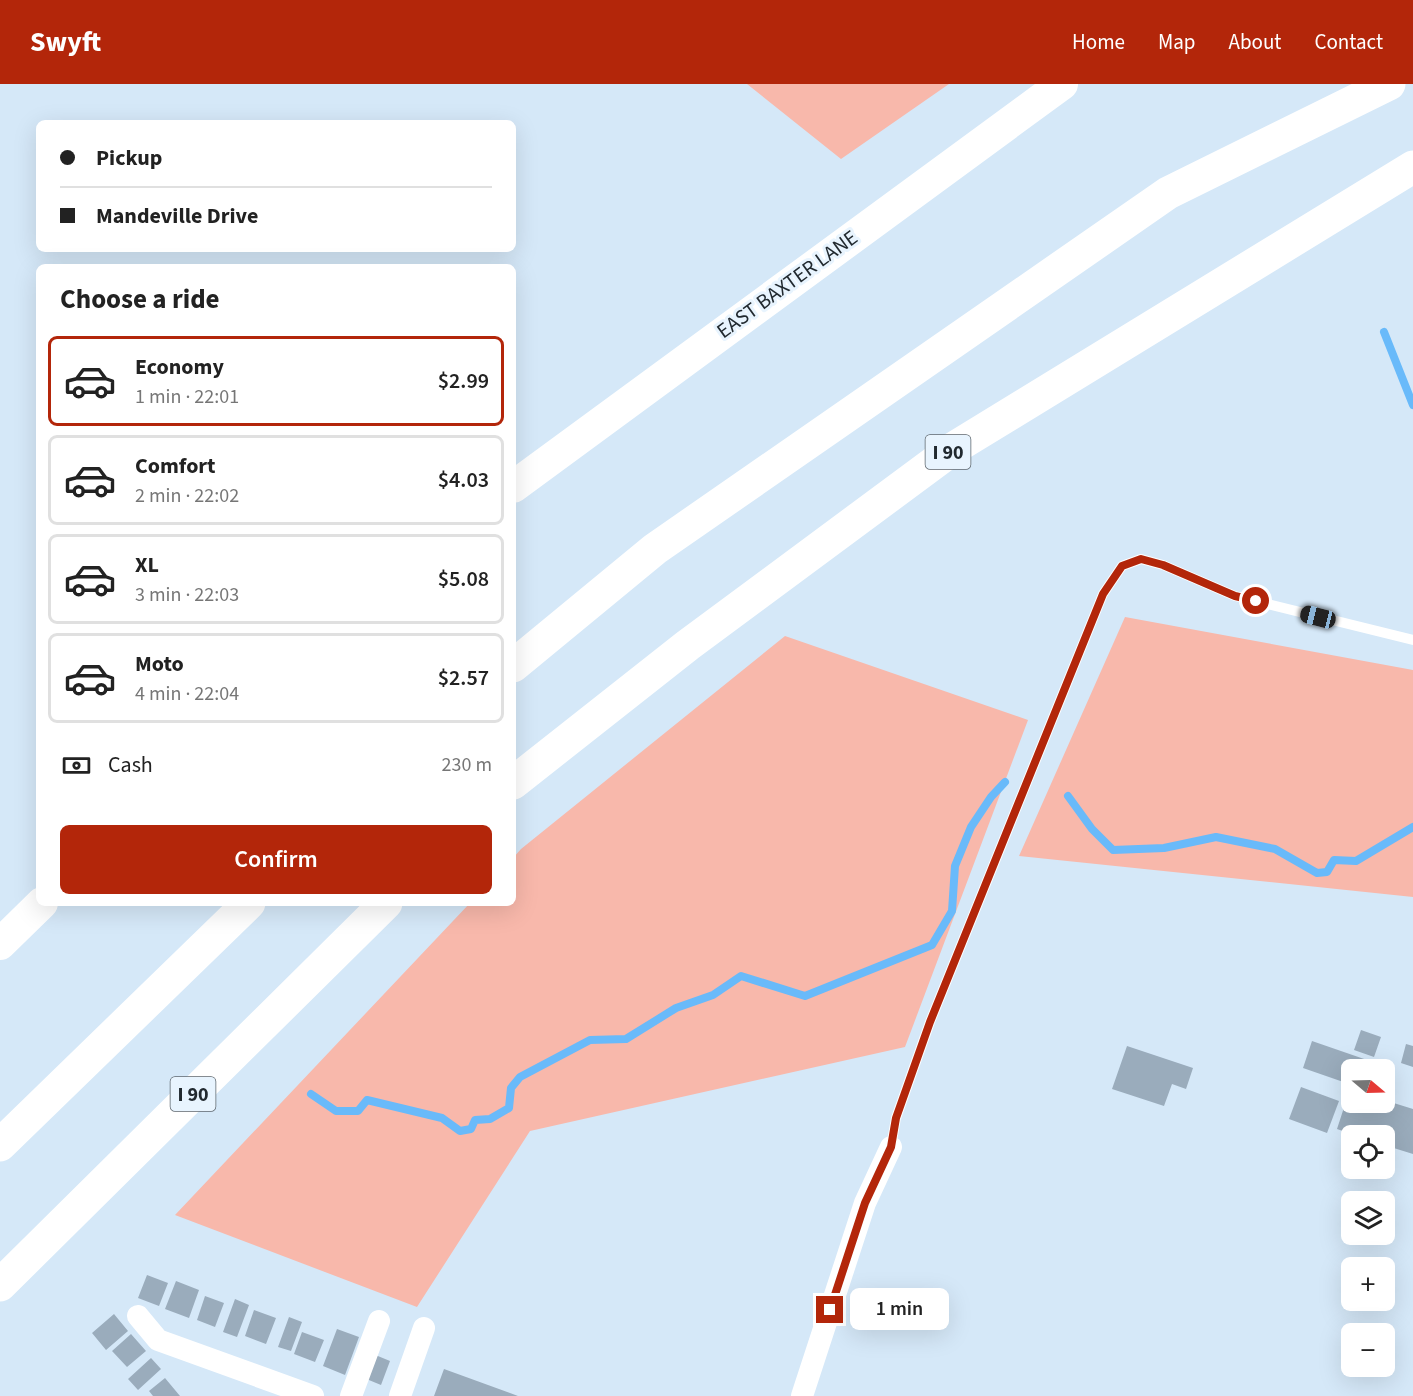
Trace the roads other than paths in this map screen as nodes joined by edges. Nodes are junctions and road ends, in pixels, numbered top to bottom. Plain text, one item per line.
1 (1062, 84) edge
2 (1389, 84) edge
3 (1413, 166) edge
4 (516, 485) edge
5 (1413, 639) edge
6 (516, 664) edge
7 (516, 781) edge
8 (39, 906) edge
9 (246, 906) edge
10 (383, 906) edge
11 (0, 944) edge
12 (0, 1145) edge
13 (891, 1147) joint
14 (92, 1195) junction
15 (0, 1286) edge
16 (0, 1306) edge
17 (138, 1316) dead end
18 (379, 1321) dead end
19 (424, 1328) dead end
20 (312, 1396) edge
21 (351, 1396) edge
22 (400, 1396) edge
23 (802, 1396) edge

1 - 4 main road, EAST BAXTER LANE
2 - 6 highway
3 - 7 highway, I 90
5 - 13 lane
8 - 11 main road
9 - 12 highway
10 - 14 highway, I 90
13 - 23 street
14 - 15 highway, I 90
14 - 16 highway
17 - 20 street
18 - 21 street
19 - 22 street

